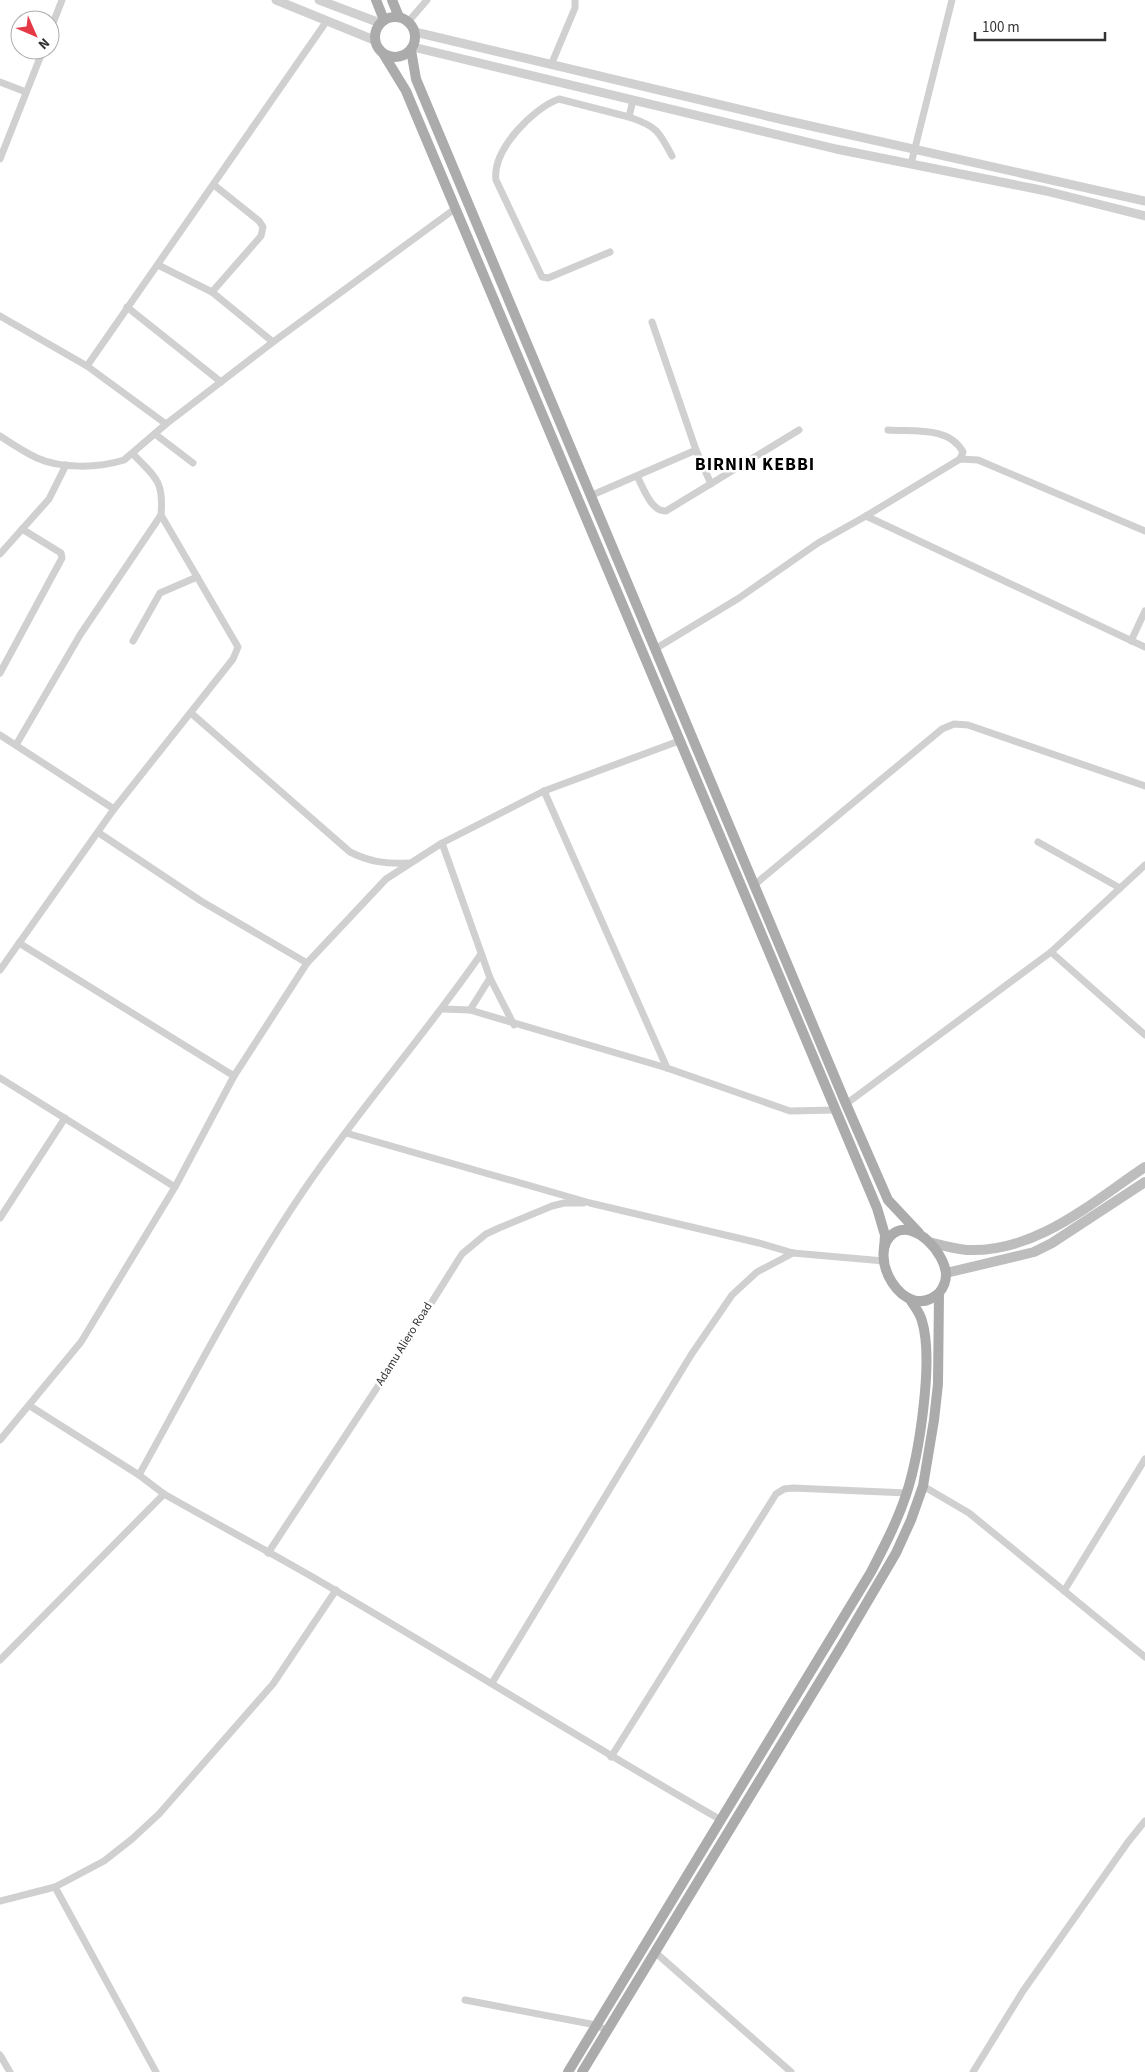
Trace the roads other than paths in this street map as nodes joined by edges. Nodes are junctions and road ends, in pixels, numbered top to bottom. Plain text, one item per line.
1 (276, 0) edge
2 (319, 0) edge
3 (376, 0) edge
4 (392, 0) edge
5 (427, 0) edge
6 (575, 0) edge
7 (952, 0) edge
8 (404, 20) junction
9 (326, 22) junction
10 (382, 22) junction
11 (415, 32) junction
12 (374, 40) junction
13 (412, 48) junction
14 (384, 55) junction
15 (38, 60) edge
16 (551, 65) junction
17 (0, 82) edge
18 (638, 85) junction
19 (26, 92) junction
20 (633, 100) junction
21 (629, 117) junction
22 (915, 149) junction
23 (672, 156) dead end
24 (0, 159) edge
25 (911, 164) junction
26 (214, 185) junction
27 (1145, 201) edge
28 (456, 208) junction
29 (1145, 216) edge
30 (610, 252) dead end
31 (158, 265) junction
32 (212, 292) junction
33 (127, 307) junction
34 (0, 316) edge
35 (652, 322) dead end
36 (273, 342) junction
37 (87, 366) junction
38 (220, 382) junction
39 (166, 424) junction
40 (799, 430) dead end
41 (888, 430) dead end
42 (154, 434) junction
43 (0, 436) edge
44 (696, 450) junction
45 (133, 454) junction
46 (960, 459) junction
47 (193, 463) dead end
48 (66, 465) junction
49 (637, 476) junction
50 (711, 484) junction
51 (590, 496) junction
52 (161, 515) junction
53 (866, 516) junction
54 (22, 529) junction
55 (1145, 531) edge
56 (0, 553) edge
57 (197, 577) junction
58 (1145, 611) edge
59 (133, 641) dead end
60 (1131, 641) junction
61 (1145, 647) edge
62 (654, 649) junction
63 (0, 673) edge
64 (191, 713) junction
65 (0, 735) edge
66 (679, 741) junction
67 (16, 745) junction
68 (1145, 786) edge
69 (544, 791) junction
70 (114, 809) junction
71 (99, 833) junction
72 (1038, 842) dead end
73 (442, 843) junction
74 (410, 863) junction
75 (1145, 865) edge
76 (753, 886) junction
77 (1120, 888) junction
78 (20, 943) junction
79 (1051, 952) junction
80 (481, 954) junction
81 (307, 963) junction
82 (0, 970) edge
83 (490, 978) junction
84 (443, 1009) junction
85 (470, 1010) junction
86 (514, 1025) junction
87 (1145, 1035) edge
88 (666, 1068) junction
89 (234, 1076) junction
90 (0, 1078) edge
91 (846, 1104) junction
92 (835, 1110) junction
93 (65, 1118) junction
94 (346, 1133) junction
95 (1145, 1167) edge
96 (1145, 1182) edge
97 (175, 1187) junction
98 (590, 1203) junction
99 (0, 1218) edge
100 (919, 1234) junction
101 (929, 1242) junction
102 (884, 1249) junction
103 (793, 1253) junction
104 (884, 1261) junction
105 (946, 1273) junction
106 (940, 1293) junction
107 (911, 1301) junction
108 (30, 1406) junction
109 (0, 1440) edge
110 (1145, 1459) edge
111 (139, 1475) junction
112 (923, 1486) junction
113 (907, 1493) junction
114 (164, 1494) junction
115 (268, 1552) junction
116 (336, 1590) junction
117 (1064, 1591) junction
118 (1145, 1657) edge
119 (0, 1660) edge
120 (492, 1683) junction
121 (611, 1757) junction
122 (721, 1820) junction
123 (1145, 1821) edge
124 (55, 1886) junction
125 (0, 1901) edge
126 (656, 1953) junction
127 (465, 2000) dead end
128 (596, 2025) junction
129 (608, 2031) junction
130 (0, 2055) edge
131 (10, 2072) edge
132 (156, 2072) edge
133 (568, 2072) edge
134 (582, 2072) edge
135 (791, 2072) edge
136 (973, 2072) edge

1 - 9 street
2 - 10 street
3 - 10 main road
4 - 8 main road
5 - 8 street
6 - 16 street
7 - 22 street
8 - 10 main road
8 - 11 main road
9 - 12 street
9 - 26 street
10 - 12 main road
11 - 13 main road
11 - 16 street
12 - 14 main road
13 - 14 main road
13 - 20 street
13 - 51 main road
14 - 28 main road
15 - 19 street
16 - 18 street
17 - 19 street
18 - 20 street
18 - 22 street
19 - 24 street
20 - 21 street
20 - 25 street
21 - 23 street
21 - 30 street
22 - 25 street
22 - 27 street
25 - 29 street
26 - 31 street
26 - 32 street
28 - 36 street
28 - 66 main road
31 - 32 street
31 - 33 street
32 - 36 street
33 - 37 street
33 - 38 street
34 - 37 street
35 - 44 street
36 - 38 street
37 - 39 street
38 - 39 street
39 - 42 street
40 - 50 street
41 - 46 street
42 - 45 street
42 - 47 street
43 - 48 street
44 - 49 street
44 - 50 street
45 - 48 street
45 - 52 street
46 - 53 street
46 - 55 street
48 - 54 street
49 - 50 street
49 - 51 street
51 - 62 main road
52 - 57 street
52 - 67 street
53 - 60 street
53 - 62 street
54 - 56 street
54 - 63 street
57 - 59 street
57 - 64 street
58 - 60 street
60 - 61 street
62 - 76 main road
64 - 70 street
64 - 74 street
65 - 67 street
66 - 69 street
66 - 92 main road
67 - 70 street
68 - 76 street
69 - 73 street
69 - 88 street
70 - 71 street
71 - 78 street
71 - 81 street
72 - 77 street
73 - 74 street
73 - 80 street
74 - 81 street
75 - 77 street
76 - 91 main road
77 - 79 street
78 - 82 street
78 - 89 street
79 - 87 street
79 - 91 street
80 - 83 street
80 - 84 street
81 - 89 street
83 - 85 street
83 - 86 street
84 - 85 street
84 - 94 street
85 - 86 street
86 - 88 street
88 - 92 street
89 - 97 street
90 - 93 street
91 - 100 main road
92 - 102 main road
93 - 97 street
93 - 99 street
94 - 98 street
94 - 111 street
95 - 101 main road
96 - 105 main road
97 - 108 street
98 - 103 street
98 - 115 street, Adamu Aliero Road
100 - 101 main road
100 - 102 main road
101 - 105 main road
102 - 104 main road
103 - 104 street
103 - 120 street
104 - 107 main road
105 - 106 main road
106 - 107 main road
106 - 112 main road
107 - 113 main road
108 - 109 street
108 - 111 street
110 - 117 street
111 - 114 street
112 - 117 street
112 - 126 main road
113 - 121 street
113 - 122 main road
114 - 115 street
114 - 119 street
115 - 116 street
116 - 120 street
116 - 124 street
117 - 118 street
120 - 121 street
121 - 122 street
122 - 128 main road
123 - 136 street
124 - 125 street
124 - 132 street
126 - 129 main road
126 - 135 street
127 - 128 street
128 - 129 street
128 - 133 main road
129 - 134 main road
130 - 131 street

